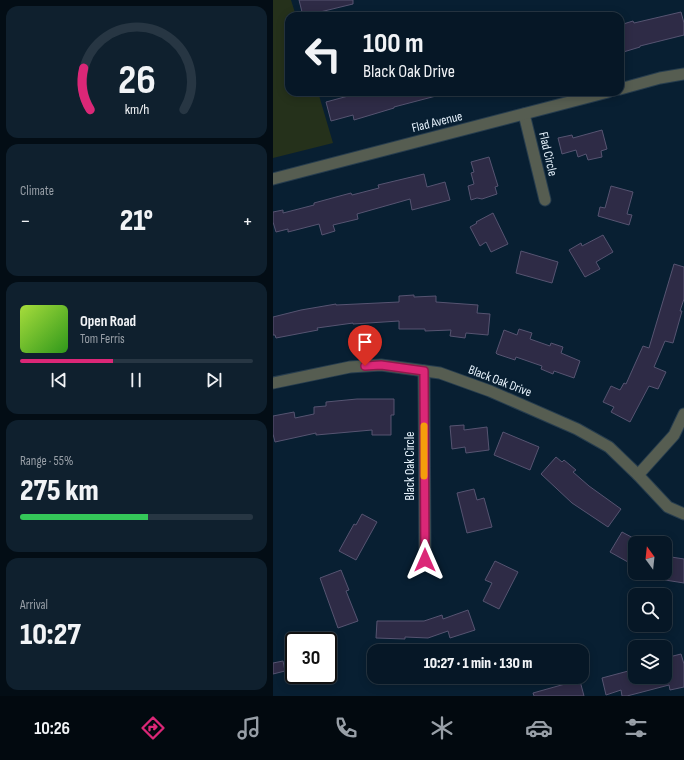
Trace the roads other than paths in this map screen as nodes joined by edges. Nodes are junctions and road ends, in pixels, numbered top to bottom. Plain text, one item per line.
1 (684, 74) edge
2 (624, 88) edge
3 (593, 96) edge
4 (524, 114) junction
5 (273, 179) edge
6 (545, 200) dead end
7 (424, 371) junction
8 (273, 383) edge
9 (684, 414) edge
10 (638, 475) junction
11 (684, 514) edge
12 (425, 560) dead end

1 - 2 street
3 - 4 street, Flad Avenue
4 - 5 street, Flad Avenue
4 - 6 street, Flad Circle
7 - 8 street, Black Oak Drive
7 - 10 street, Black Oak Drive
7 - 12 street, Black Oak Circle
9 - 10 street
10 - 11 street, Black Oak Drive

